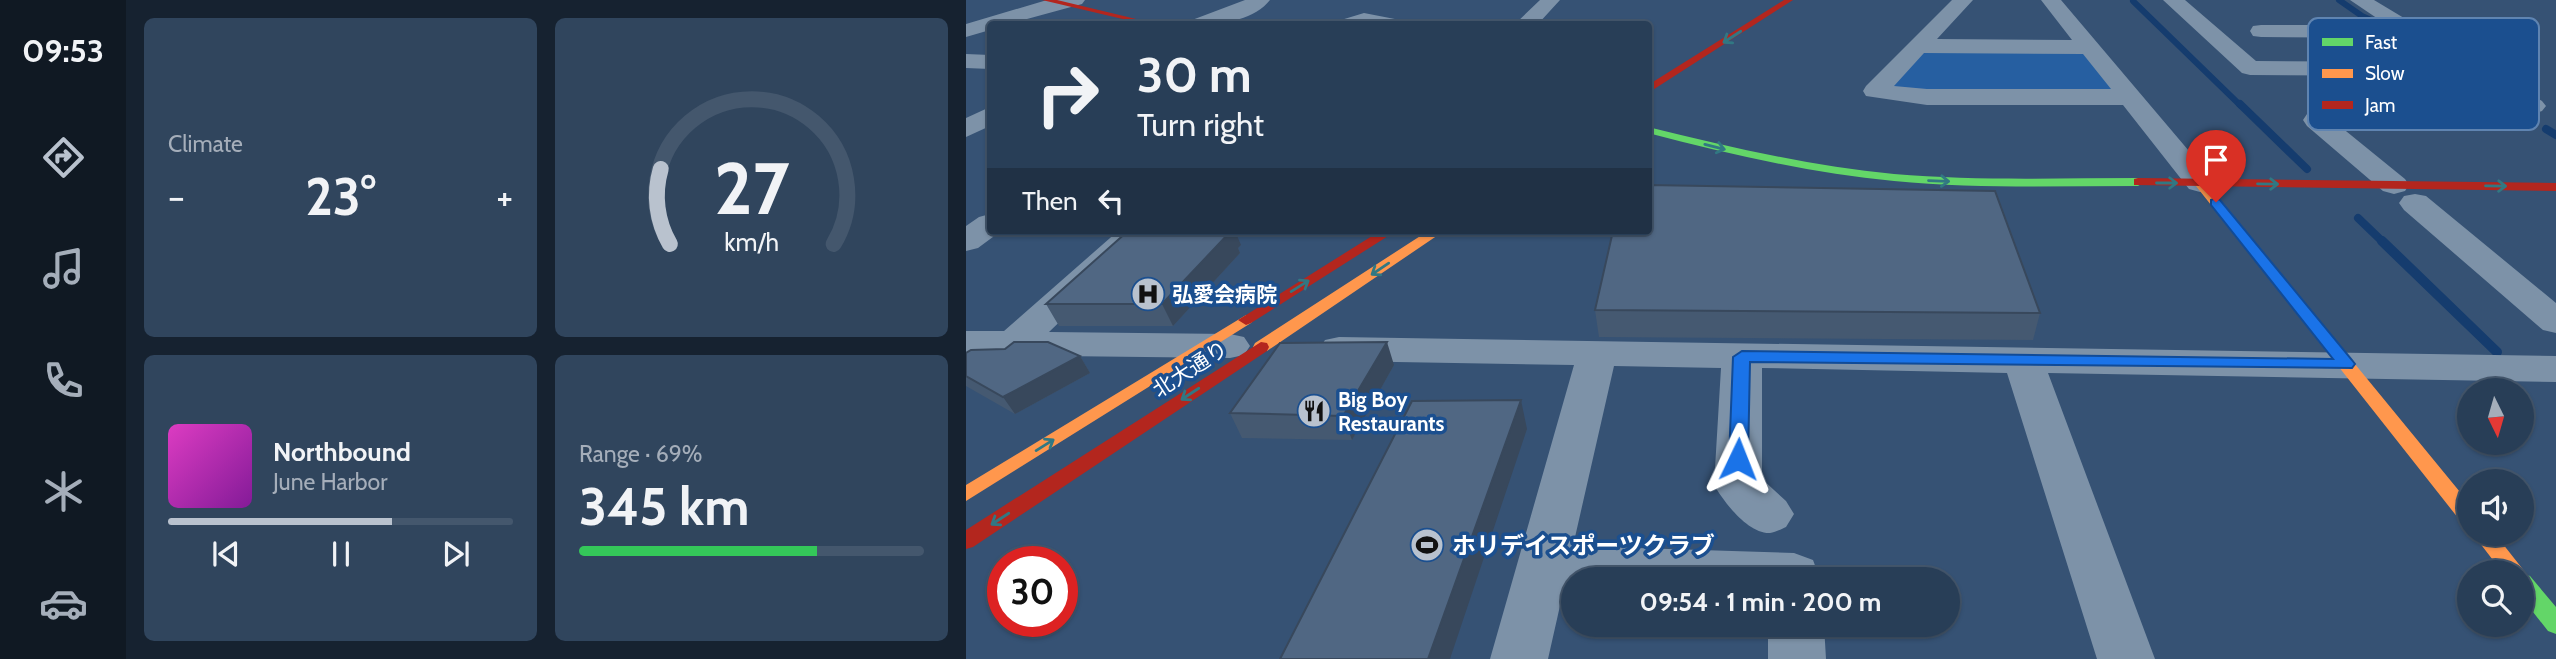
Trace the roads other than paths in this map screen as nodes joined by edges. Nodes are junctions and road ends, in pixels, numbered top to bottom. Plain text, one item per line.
1 (1260, 0) edge
2 (1550, 0) edge
3 (1761, 0) edge
4 (1789, 0) edge
5 (1963, 0) edge
6 (2051, 0) edge
7 (2173, 0) edge
8 (2360, 0) edge
9 (1060, 1) edge
10 (2391, 18) edge
11 (997, 21) edge
12 (1141, 21) edge
13 (1208, 21) edge
14 (1358, 21) edge
15 (1376, 21) edge
16 (1529, 21) edge
17 (987, 24) edge
18 (2260, 30) dead end
19 (966, 31) edge
20 (2308, 31) edge
21 (1919, 46) junction
22 (2089, 47) junction
23 (1671, 56) dead end
24 (966, 61) edge
25 (987, 62) edge
26 (2308, 68) edge
27 (1652, 87) edge
28 (2130, 97) junction
29 (987, 117) edge
30 (966, 129) edge
31 (987, 130) edge
32 (2328, 130) edge
33 (1652, 131) edge
34 (1652, 147) edge
35 (1827, 186) edge
36 (2556, 187) edge
37 (1853, 189) edge
38 (1907, 195) edge
39 (2202, 196) junction
40 (2413, 199) junction
41 (2241, 202) dead end
42 (987, 226) edge
43 (1134, 235) edge
44 (1383, 235) edge
45 (1431, 235) edge
46 (966, 241) edge
47 (2556, 322) edge
48 (966, 343) edge
49 (1014, 343) junction
50 (1205, 345) junction
51 (1263, 346) junction
52 (1597, 354) junction
53 (1742, 357) junction
54 (2023, 361) junction
55 (2346, 364) junction
56 (2556, 369) edge
57 (966, 494) edge
58 (2457, 502) edge
59 (1769, 514) dead end
60 (966, 541) edge
61 (2493, 546) edge
62 (2504, 560) edge
63 (1542, 566) junction
64 (1570, 567) edge
65 (2534, 597) edge
66 (2556, 624) edge
67 (1796, 637) edge
68 (1519, 659) edge
69 (1797, 659) edge
70 (2126, 659) edge

1 - 13 street
2 - 16 street
3 - 23 street
4 -> 27 street
5 - 21 street
6 - 22 street
7 - 26 street
8 - 10 street
9 - 11 street
9 - 12 street
14 - 15 street
17 - 19 street
18 - 20 street
21 - 22 street
21 - 28 street
22 - 28 street
24 - 25 street
28 - 39 street
29 - 30 street
30 - 31 street
32 - 40 street
33 -> 39 street
34 - 35 street
40 -> 36 street
37 - 38 street
39 -> 40 street
39 - 41 street
39 - 55 street
40 - 47 street
42 - 46 street
43 - 49 street
50 -> 44 street
45 -> 51 street, 北大通り
48 - 49 street
49 - 50 street
50 - 51 street
57 -> 50 street
51 - 52 street
51 -> 60 street, 北大通り
52 - 53 street
52 - 63 street
53 - 54 street
53 - 59 street
54 - 55 street
54 - 70 street
55 - 56 street
55 - 58 street
61 - 62 street
63 - 64 street
63 - 68 street
65 - 66 street
67 - 69 street

